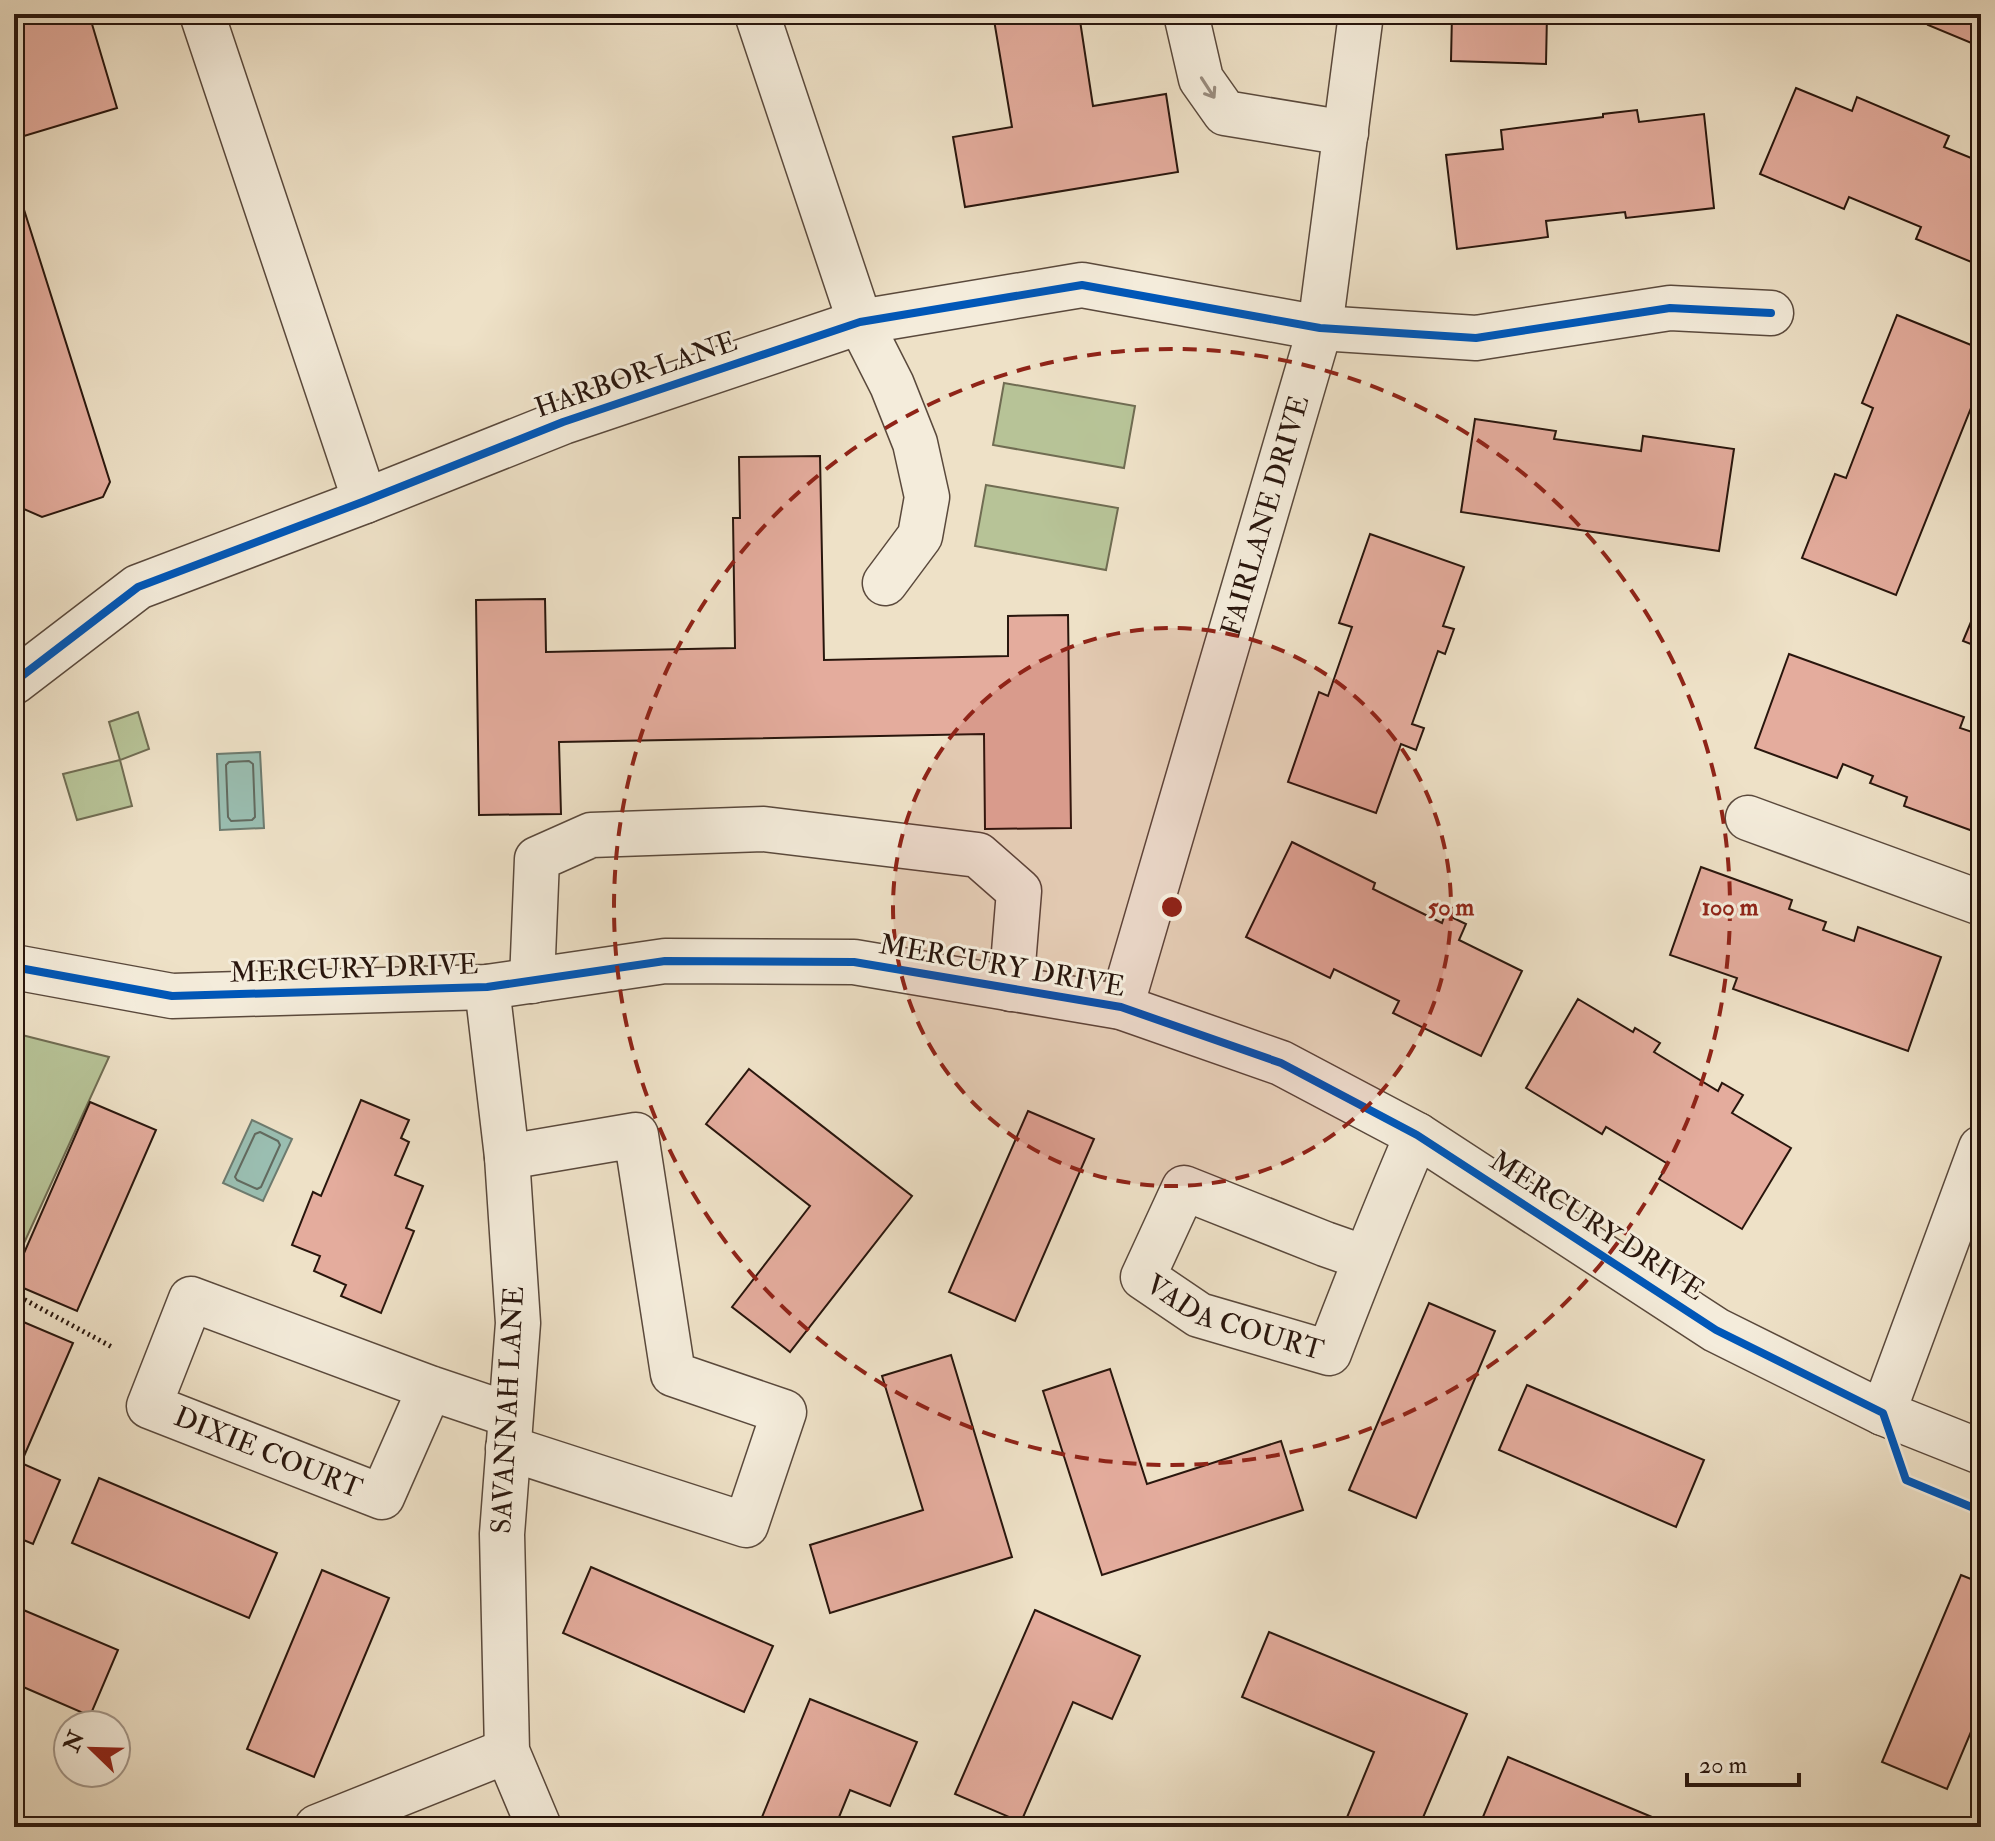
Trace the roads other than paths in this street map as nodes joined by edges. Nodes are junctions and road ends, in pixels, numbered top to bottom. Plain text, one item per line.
1 (202, 14) edge
2 (757, 14) edge
3 (1186, 14) edge
4 (1361, 14) edge
5 (1346, 133) junction
6 (1771, 313) dead end
7 (860, 322) junction
8 (1320, 328) junction
9 (365, 501) junction
10 (885, 583) dead end
11 (14, 682) edge
12 (1748, 818) dead end
13 (1981, 903) edge
14 (14, 967) edge
15 (532, 981) junction
16 (487, 987) junction
17 (1011, 989) junction
18 (1121, 1007) junction
19 (1417, 1135) junction
20 (1981, 1148) edge
21 (507, 1157) junction
22 (1365, 1258) junction
23 (430, 1388) junction
24 (1883, 1413) junction
25 (509, 1432) junction
26 (1981, 1452) edge
27 (507, 1751) junction
28 (317, 1827) edge
29 (539, 1827) edge

1 - 9 street
2 - 7 street
3 -> 5 street
4 - 5 street, FAIRLANE DRIVE
5 - 8 street, FAIRLANE DRIVE
6 - 8 street, HARBOR LANE
7 - 8 street, HARBOR LANE
7 - 9 street, HARBOR LANE
7 - 10 street
8 - 18 street, FAIRLANE DRIVE
9 - 11 street, HARBOR LANE
12 - 13 street
14 - 16 street, MERCURY DRIVE
15 - 16 street, MERCURY DRIVE
15 - 17 street, MERCURY DRIVE
15 - 17 street
16 - 21 street, SAVANNAH LANE
17 - 18 street, MERCURY DRIVE
18 - 19 street, MERCURY DRIVE
19 - 22 street, VADA COURT
19 - 24 street, MERCURY DRIVE
20 - 24 street
21 - 25 street, SAVANNAH LANE
21 - 25 street
22 - 22 street, VADA COURT
23 - 23 street, DIXIE COURT
23 - 25 street
24 - 26 street, MERCURY DRIVE
25 - 27 street, SAVANNAH LANE
27 - 28 street
27 - 29 street, SAVANNAH LANE

